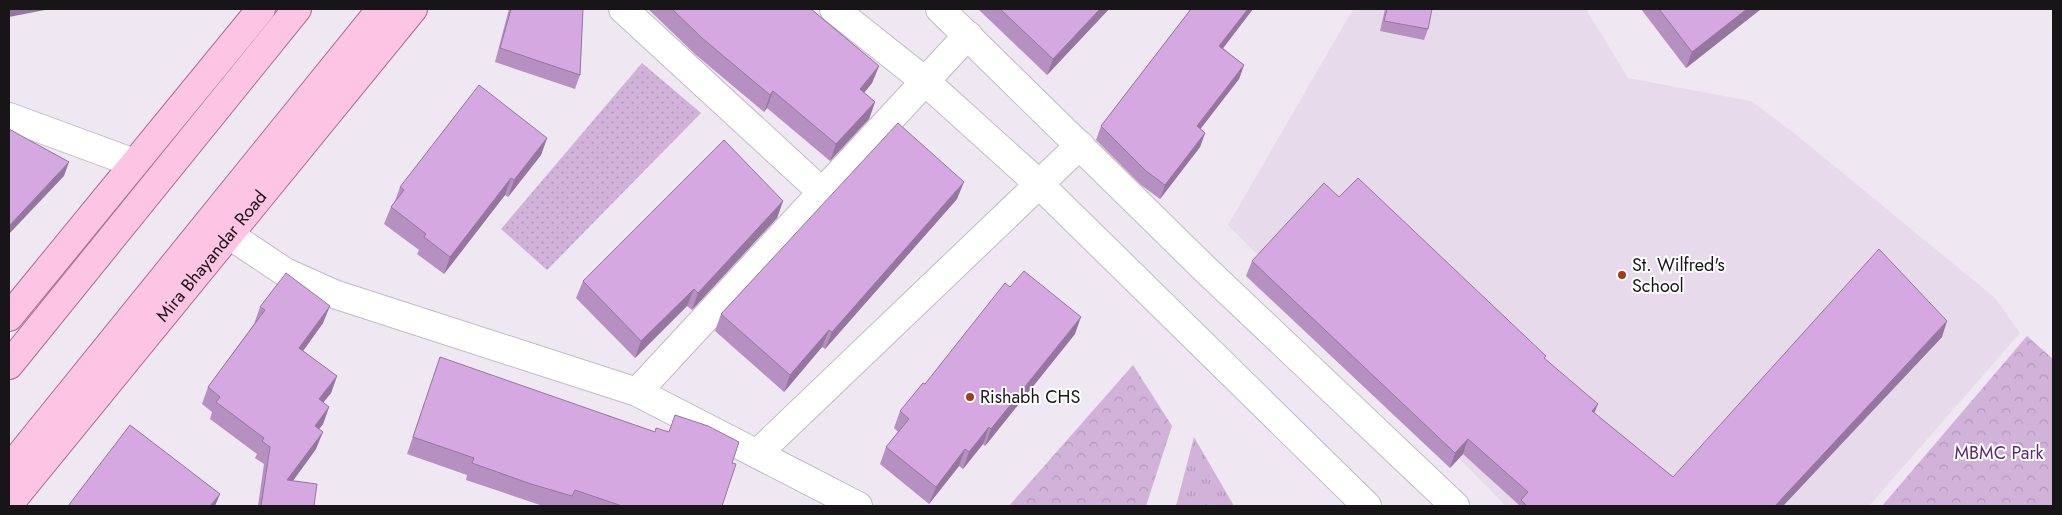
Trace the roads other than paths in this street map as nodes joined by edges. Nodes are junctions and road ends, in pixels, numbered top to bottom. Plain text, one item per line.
1 (261, 9) edge
2 (297, 9) edge
3 (381, 9) edge
4 (413, 9) edge
5 (623, 9) edge
6 (834, 9) edge
7 (940, 9) edge
8 (968, 35) junction
9 (926, 82) junction
10 (9, 117) edge
11 (1080, 145) junction
12 (134, 163) junction
13 (1040, 185) junction
14 (823, 193) junction
15 (228, 234) junction
16 (9, 317) edge
17 (9, 364) edge
18 (637, 392) junction
19 (757, 454) junction
20 (9, 469) edge
21 (9, 504) edge
22 (858, 506) edge
23 (1367, 506) edge
24 (1455, 506) edge

1 - 12 main road
2 - 17 main road
3 - 20 main road
4 - 15 main road, Mira Bhayandar Road
5 - 14 street
6 - 9 street
7 - 8 street
8 - 9 street
8 - 11 street
9 - 13 street
9 - 14 street
10 - 12 street
11 - 13 street
11 - 24 street
12 - 16 main road
13 - 19 street
13 - 23 street
14 - 18 street
15 - 18 street
15 - 21 main road, Mira Bhayandar Road
18 - 19 street
19 - 22 street

